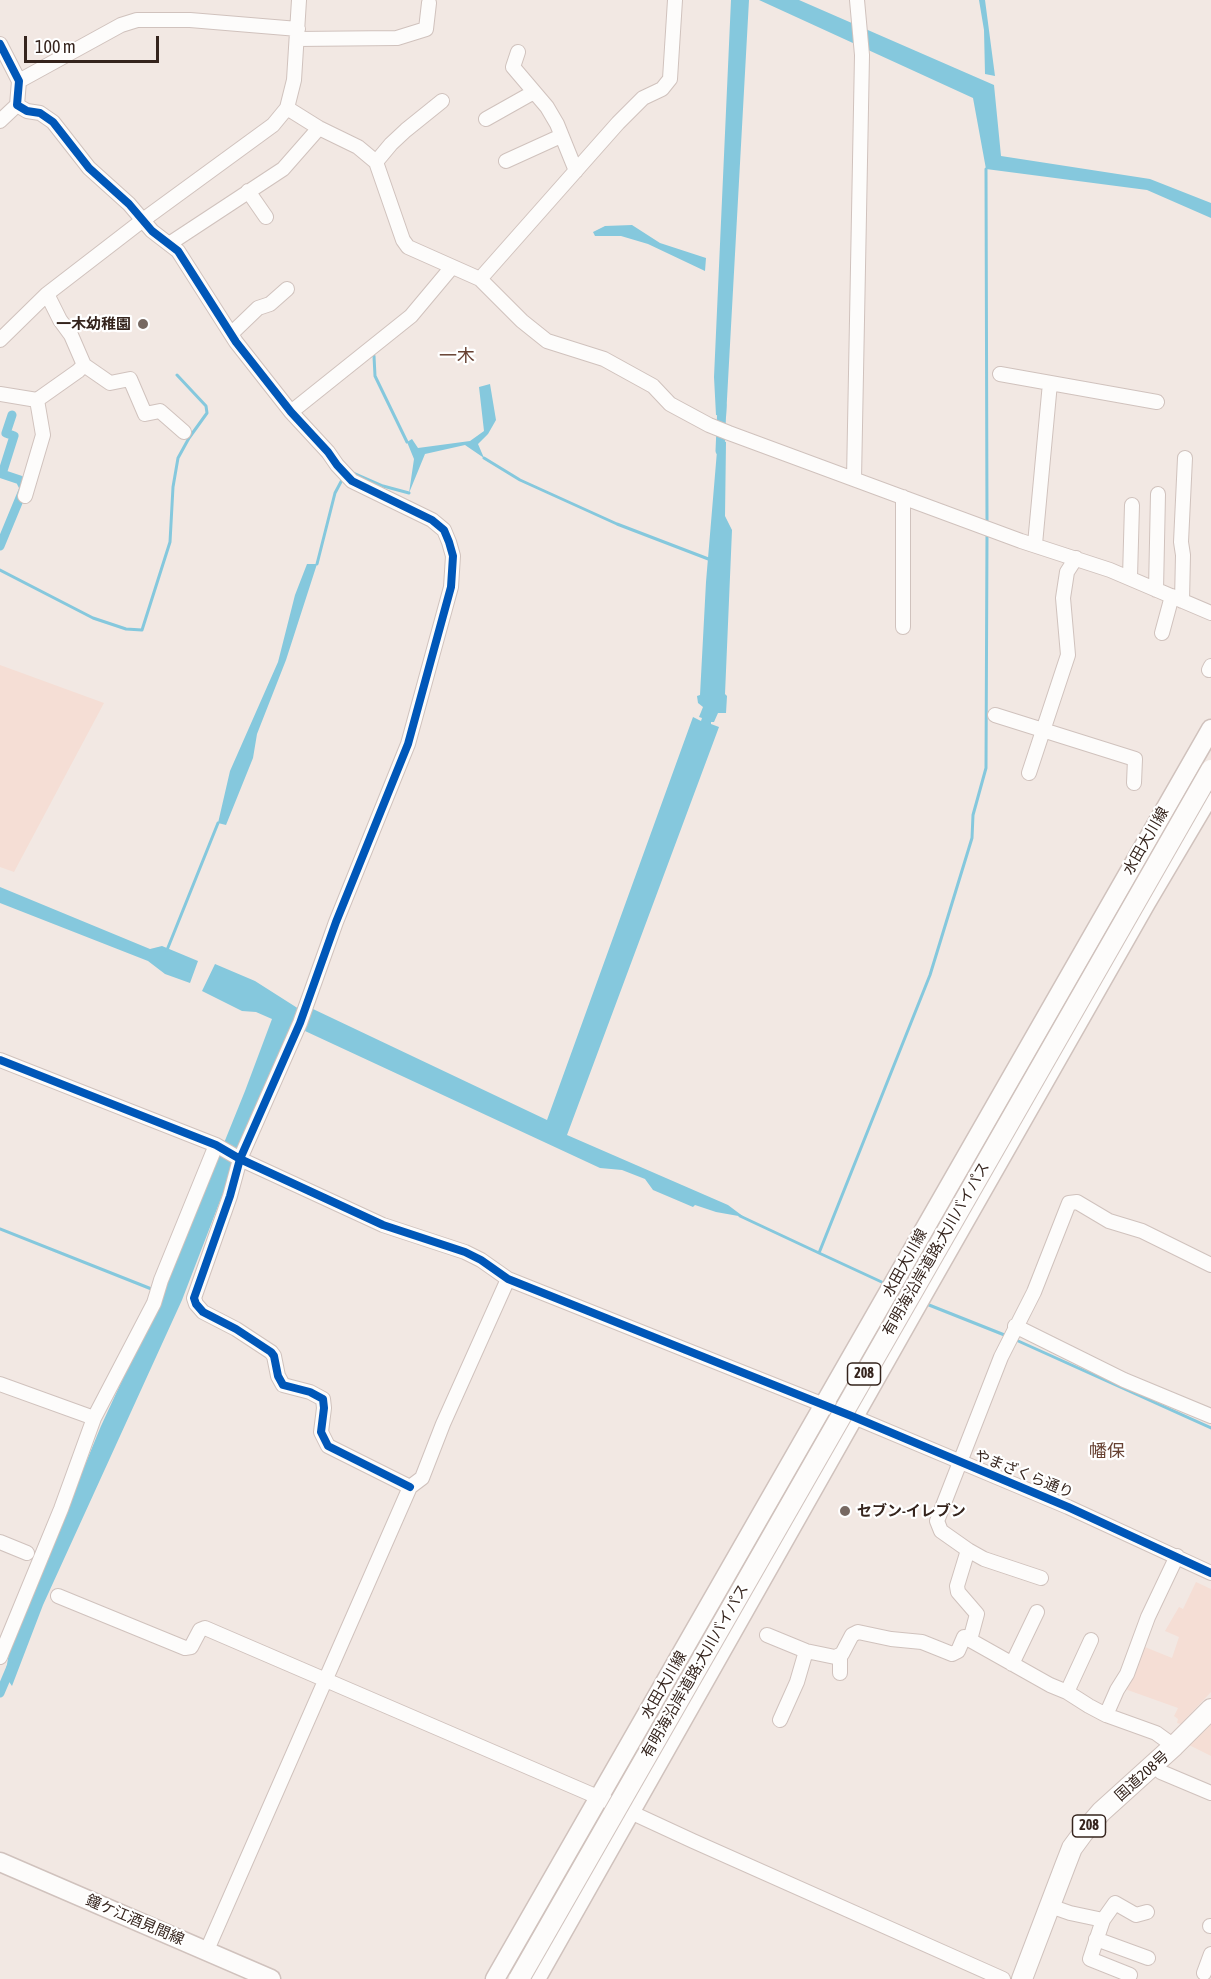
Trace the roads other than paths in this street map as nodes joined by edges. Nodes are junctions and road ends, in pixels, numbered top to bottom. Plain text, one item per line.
1 (299, 0) edge
2 (675, 0) edge
3 (857, 0) edge
4 (429, 3) dead end
5 (297, 34) junction
6 (0, 44) edge
7 (519, 52) dead end
8 (19, 81) junction
9 (534, 92) junction
10 (442, 101) dead end
11 (17, 105) junction
12 (287, 108) junction
13 (486, 119) dead end
14 (0, 121) edge
15 (319, 128) junction
16 (561, 136) junction
17 (506, 161) dead end
18 (376, 162) junction
19 (576, 171) junction
20 (248, 191) junction
21 (266, 217) dead end
22 (143, 220) junction
23 (170, 244) junction
24 (452, 267) junction
25 (480, 279) junction
26 (287, 289) dead end
27 (46, 294) junction
28 (231, 333) junction
29 (0, 340) edge
30 (84, 365) junction
31 (1000, 374) dead end
32 (1050, 383) junction
33 (0, 394) edge
34 (37, 400) junction
35 (1157, 402) dead end
36 (291, 412) junction
37 (184, 432) dead end
38 (1185, 458) dead end
39 (854, 479) junction
40 (1158, 494) dead end
41 (25, 496) dead end
42 (903, 497) junction
43 (1132, 505) dead end
44 (1035, 544) junction
45 (1076, 558) junction
46 (1131, 577) junction
47 (1156, 590) junction
48 (1177, 599) junction
49 (1211, 613) edge
50 (903, 627) dead end
51 (1162, 633) dead end
52 (994, 715) dead end
53 (1211, 729) edge
54 (1043, 731) junction
55 (1211, 770) edge
56 (1029, 773) dead end
57 (1211, 780) edge
58 (1134, 783) dead end
59 (1211, 793) edge
60 (0, 1060) edge
61 (218, 1146) junction
62 (240, 1157) junction
63 (1211, 1265) edge
64 (508, 1279) junction
65 (1015, 1326) junction
66 (0, 1384) edge
67 (824, 1406) junction
68 (1211, 1416) edge
69 (854, 1417) junction
70 (94, 1419) junction
71 (959, 1462) junction
72 (410, 1487) junction
73 (0, 1542) edge
74 (968, 1550) junction
75 (27, 1553) dead end
76 (1177, 1556) junction
77 (1211, 1573) edge
78 (1041, 1578) dead end
79 (58, 1596) dead end
80 (1037, 1612) dead end
81 (766, 1635) dead end
82 (970, 1640) junction
83 (1091, 1640) dead end
84 (806, 1651) junction
85 (840, 1656) junction
86 (0, 1657) edge
87 (1012, 1664) junction
88 (840, 1673) dead end
89 (327, 1680) junction
90 (1067, 1692) junction
91 (1211, 1709) edge
92 (1106, 1715) junction
93 (780, 1720) dead end
94 (1174, 1746) junction
95 (1153, 1765) junction
96 (1211, 1793) edge
97 (600, 1798) junction
98 (630, 1813) junction
99 (0, 1862) edge
100 (1050, 1906) junction
101 (1147, 1912) dead end
102 (1103, 1920) junction
103 (1096, 1939) junction
104 (207, 1950) junction
105 (1211, 1954) edge
106 (1148, 1958) dead end
107 (1204, 1973) dead end
108 (1130, 1975) dead end
109 (271, 1979) edge
110 (495, 1979) edge
111 (519, 1979) edge
112 (524, 1979) edge
113 (536, 1979) edge
114 (1003, 1979) edge
115 (1022, 1979) edge

1 - 5 street
2 - 19 street
3 - 39 street
4 - 5 street
5 - 8 street
5 - 12 street
6 - 8 street
7 - 9 street
8 - 11 street
9 - 13 street
9 - 16 street
10 - 18 street
11 - 14 street
11 - 22 street
12 - 15 street
12 - 22 street
15 - 18 street
15 - 20 street
16 - 17 street
16 - 19 street
18 - 24 street
19 - 25 street
20 - 21 street
20 - 23 street
22 - 23 street
22 - 27 street
23 - 28 street
24 - 25 street
24 - 36 street
25 - 39 street
26 - 28 street
27 - 29 street
27 - 30 street
28 - 36 street
30 - 34 street
30 - 37 street
31 - 32 street
32 - 35 street
32 - 44 street
33 - 34 street
34 - 41 street
36 - 62 street
38 - 48 street
39 - 42 street
40 - 47 street
42 - 44 street
42 - 50 street
43 - 46 street
44 - 45 street
45 - 46 street
45 - 54 street
46 - 47 street
47 - 48 street
48 - 49 street
48 - 51 street
52 - 54 street
53 - 67 main road, 水田大川線
54 - 56 street
54 - 58 street
55 - 111 highway, 有明海沿岸道路;大川バイパス / 208, bridge
57 - 112 highway, 有明海沿岸道路;大川バイパス / 208, bridge
59 - 69 main road, 水田大川線
60 - 61 street, やまざくら通り
61 - 62 street, やまざくら通り
61 - 70 street
62 - 64 street, やまざくら通り
62 - 72 street
63 - 65 street
64 - 67 street, やまざくら通り
64 - 72 street
65 - 68 street
65 - 71 street
66 - 70 street
67 - 69 street, やまざくら通り
67 - 97 main road, 水田大川線
69 - 71 street, やまざくら通り
69 - 98 main road, 水田大川線
70 - 86 street
71 - 74 street
71 - 76 street, やまざくら通り
72 - 89 street
73 - 75 street
74 - 78 street
74 - 82 street
76 - 77 street, やまざくら通り
76 - 92 street
79 - 89 street
80 - 87 street
81 - 84 street
82 - 85 street
82 - 87 street
83 - 90 street
84 - 85 street
84 - 93 street
85 - 88 street
87 - 90 street
89 - 97 street
89 - 104 street
90 - 92 street
91 - 94 highway, 国道208号 / 208
92 - 94 street
94 - 95 highway, 国道208号 / 208
95 - 96 street
95 - 100 highway, 国道208号 / 208
97 - 98 street
97 - 110 main road, 水田大川線
98 - 113 main road, 水田大川線
98 - 114 street
99 - 104 main road, 鐘ケ江酒見間線
100 - 102 street
100 - 115 highway, 国道208号 / 208
101 - 102 street
102 - 103 street
103 - 106 street
103 - 108 street
104 - 109 main road, 鐘ケ江酒見間線
105 - 107 street

